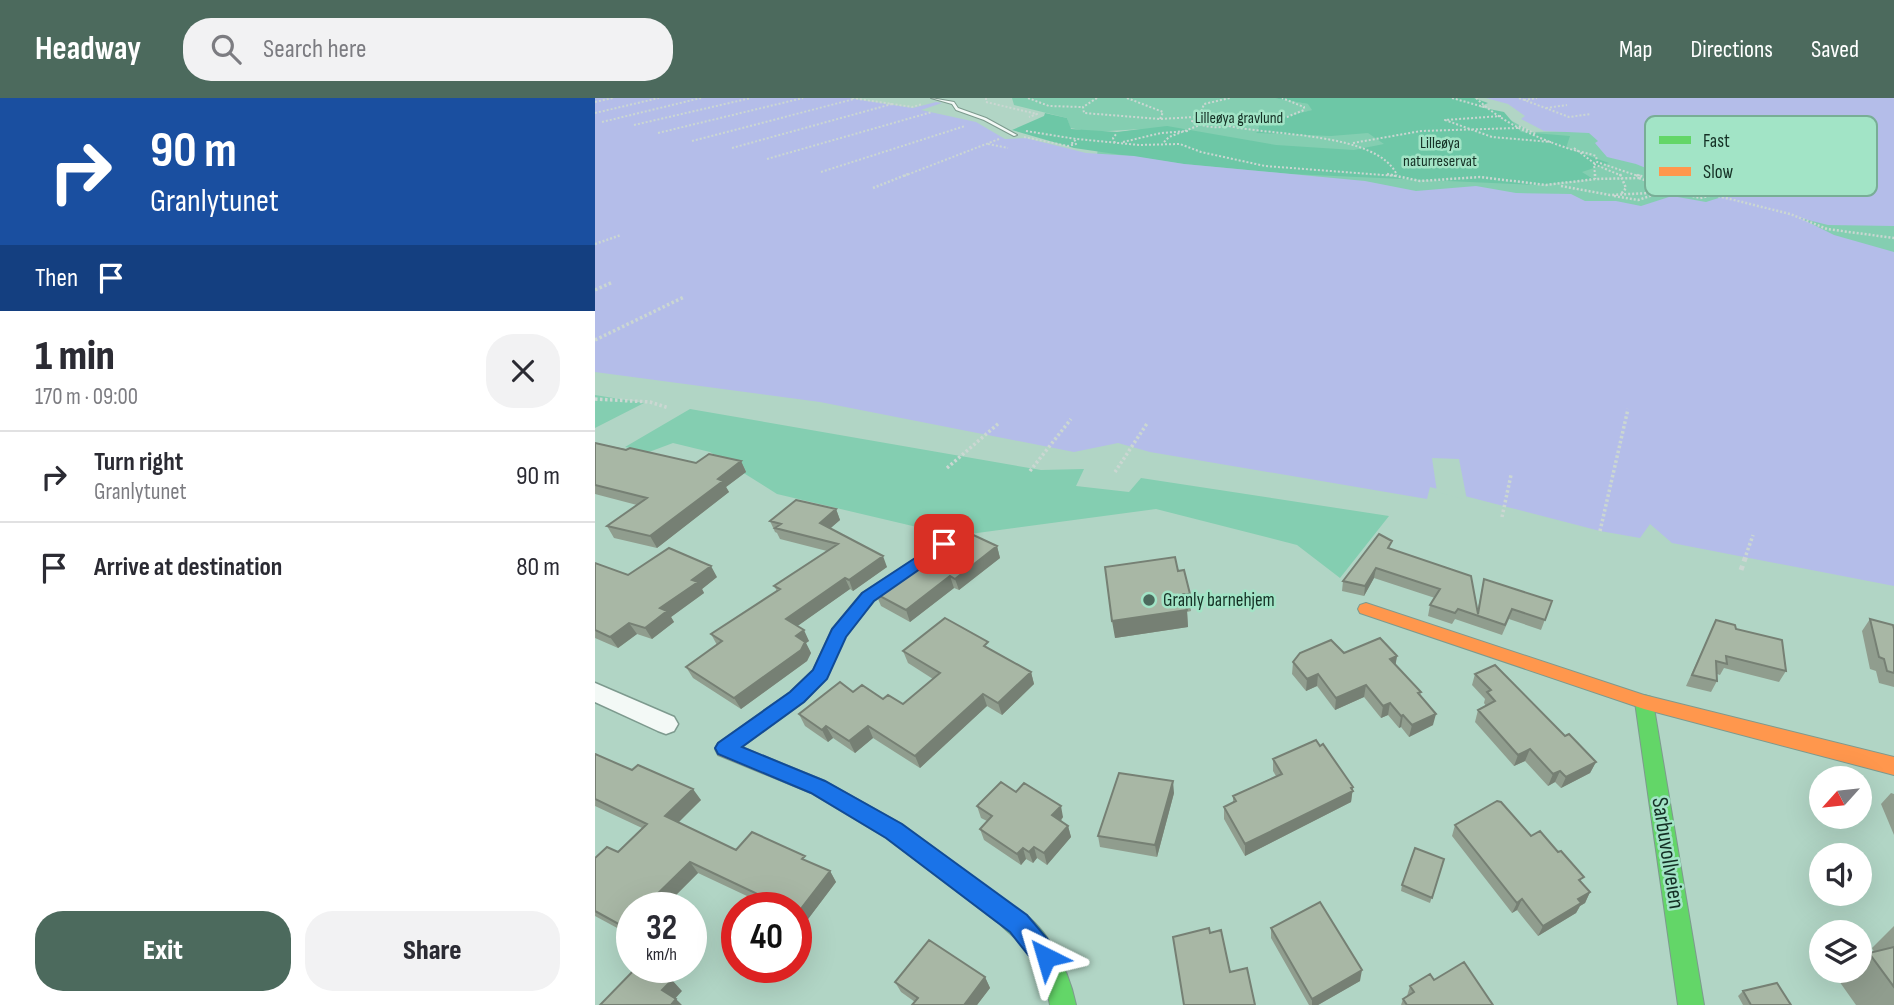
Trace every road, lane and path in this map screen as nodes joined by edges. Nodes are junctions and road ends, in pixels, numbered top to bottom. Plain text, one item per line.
1 (613, 98) edge
2 (659, 98) edge
3 (701, 98) edge
4 (751, 98) edge
5 (803, 98) edge
6 (933, 98) edge
7 (986, 98) edge
8 (1028, 98) edge
9 (1097, 98) edge
10 (1127, 98) edge
11 (1230, 98) edge
12 (1282, 98) edge
13 (1452, 98) edge
14 (1476, 98) edge
15 (1519, 98) edge
16 (1537, 98) edge
17 (855, 99) edge
18 (1523, 100) edge
19 (595, 102) edge
20 (893, 104) dead end
21 (1567, 106) dead end
22 (1083, 107) junction
23 (1488, 108) junction
24 (1545, 108) junction
25 (932, 112) dead end
26 (595, 113) edge
27 (1591, 114) dead end
28 (1200, 115) junction
29 (1501, 116) junction
30 (1029, 117) dead end
31 (1195, 117) junction
32 (1160, 120) junction
33 (1239, 121) junction
34 (603, 122) dead end
35 (634, 125) dead end
36 (967, 125) dead end
37 (1199, 125) junction
38 (1230, 125) junction
39 (1515, 125) junction
40 (1519, 128) junction
41 (1019, 129) dead end
42 (1471, 129) junction
43 (1188, 131) junction
44 (658, 133) dead end
45 (1117, 133) dead end
46 (1015, 135) joint
47 (1538, 135) junction
48 (1005, 137) dead end
49 (1077, 139) junction
50 (692, 141) dead end
51 (1164, 143) junction
52 (988, 144) junction
53 (1114, 144) junction
54 (1559, 144) junction
55 (1349, 145) junction
56 (732, 148) dead end
57 (1008, 148) dead end
58 (1573, 148) junction
59 (767, 159) dead end
60 (1594, 164) junction
61 (821, 172) dead end
62 (1397, 176) junction
63 (1638, 177) junction
64 (1622, 178) junction
65 (1595, 179) junction
66 (1645, 180) edge
67 (1546, 185) junction
68 (873, 188) dead end
69 (1645, 193) edge
70 (1621, 194) junction
71 (1610, 195) junction
72 (1657, 196) edge
73 (1718, 196) edge
74 (621, 234) dead end
75 (1894, 238) edge
76 (595, 244) edge
77 (613, 282) dead end
78 (595, 290) edge
79 (684, 297) dead end
80 (595, 340) edge
81 (595, 399) edge
82 (669, 408) dead end
83 (1628, 409) dead end
84 (1071, 419) dead end
85 (1147, 422) dead end
86 (999, 423) dead end
87 (947, 468) dead end
88 (1030, 471) dead end
89 (1115, 472) dead end
90 (1511, 475) dead end
91 (1502, 517) dead end
92 (1600, 531) dead end
93 (1753, 535) dead end
94 (944, 544) dead end
95 (1741, 570) dead end
96 (1366, 610) dead end
97 (595, 692) edge
98 (1644, 702) junction
99 (666, 724) dead end
100 (1894, 766) edge
101 (1063, 1005) edge
102 (1691, 1005) edge

1 - 19 path
2 - 26 path
3 - 34 path
4 - 35 path
5 - 44 path
6 - 46 lane
7 - 30 path
8 - 22 path
9 - 22 path
10 - 32 path
11 - 28 path
12 - 33 path
13 - 23 path
14 - 23 path
15 - 18 path
16 - 18 path
17 - 50 path
18 - 24 path
20 - 56 path
21 - 24 path
22 - 32 path
23 - 29 path
24 - 27 path
25 - 59 path
28 - 31 path
28 - 33 path
29 - 39 path
29 - 42 path
31 - 32 path
31 - 37 path
33 - 38 path
36 - 61 path
37 - 38 path
37 - 43 path
38 - 55 path
39 - 40 path
39 - 47 path
40 - 42 path
40 - 47 path
41 - 49 path
42 - 54 path
42 - 55 path
43 - 51 path
43 - 53 path
45 - 53 path
46 - 49 path
47 - 54 path
48 - 52 path
49 - 53 path
51 - 53 path
51 - 62 path
52 - 57 path
52 - 68 path
54 - 58 path
55 - 62 path
58 - 60 path
58 - 63 path
60 - 64 path
60 - 65 path
62 - 67 path
63 - 64 path
63 - 66 path
64 - 65 path
64 - 70 path
65 - 67 path
67 - 71 path
69 - 70 path
70 - 71 path
71 - 72 path
73 - 75 path
74 - 76 path
77 - 78 path
79 - 80 path
81 - 82 path
83 - 92 path
84 - 88 path
85 - 89 path
86 - 87 path
90 - 91 path
93 - 95 path
94 - 101 street
96 - 98 street
97 - 99 street
98 - 100 street
98 - 102 street, Sarbuvollveien

